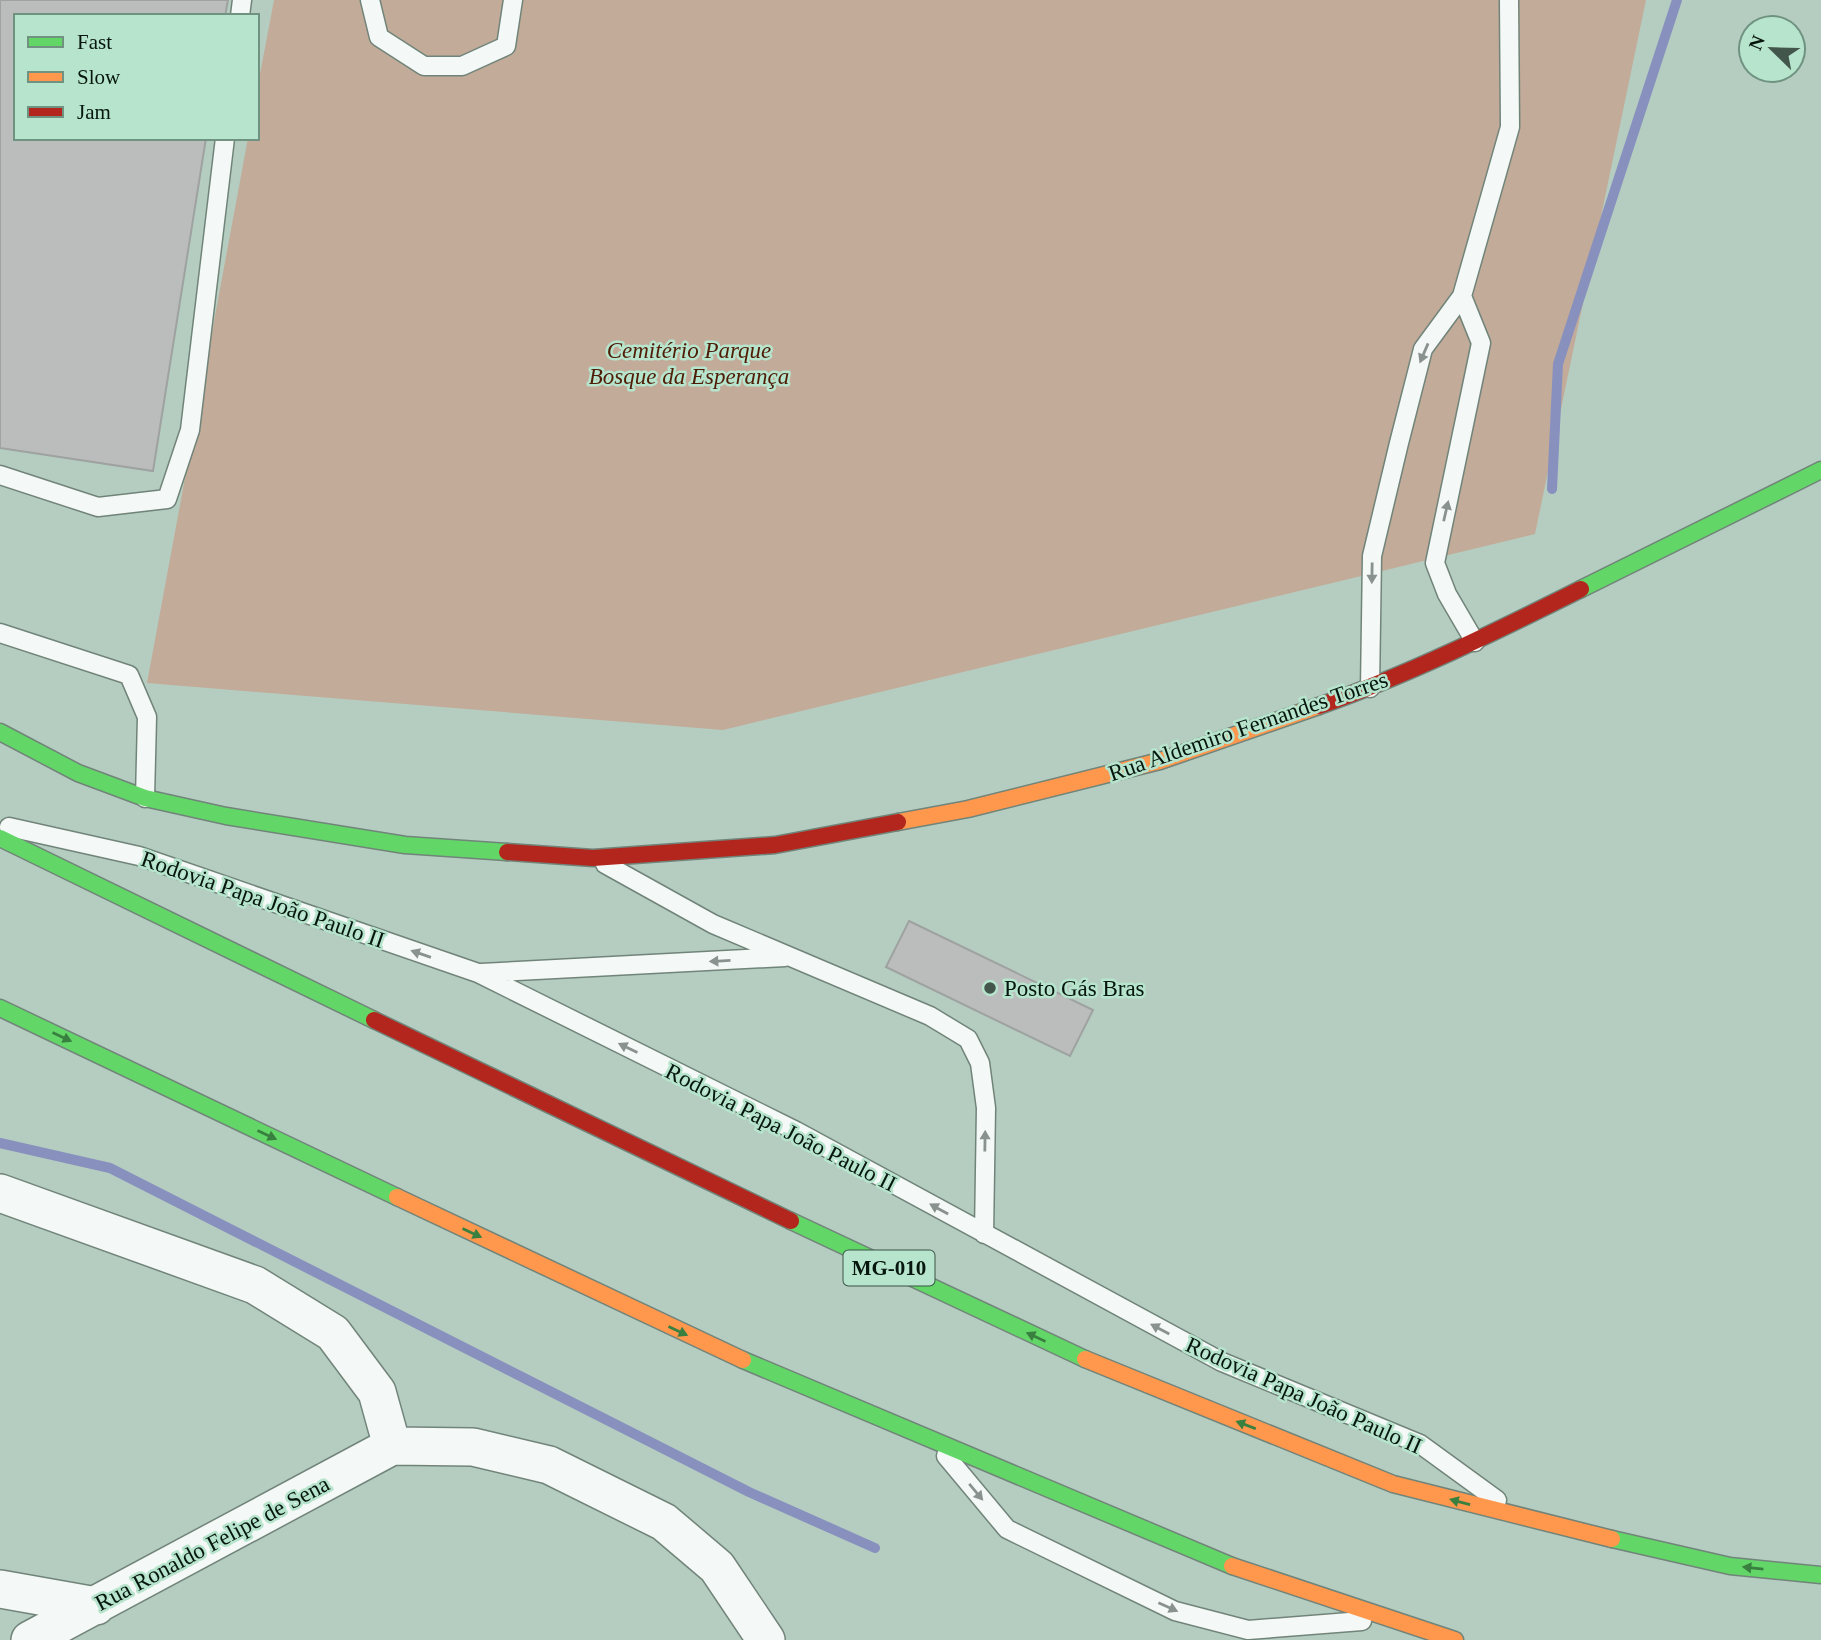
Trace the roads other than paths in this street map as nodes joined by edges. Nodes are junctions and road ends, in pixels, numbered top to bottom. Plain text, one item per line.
1 (370, 0) edge
2 (513, 0) edge
3 (1508, 0) edge
4 (225, 140) edge
5 (1462, 296) junction
6 (1821, 470) edge
7 (0, 475) edge
8 (0, 633) edge
9 (1475, 642) junction
10 (1370, 688) junction
11 (0, 732) edge
12 (145, 798) junction
13 (0, 825) edge
14 (0, 838) edge
15 (593, 858) junction
16 (789, 957) junction
17 (478, 973) junction
18 (0, 1008) edge
19 (0, 1193) edge
20 (984, 1234) junction
21 (933, 1440) junction
22 (392, 1446) junction
23 (1523, 1519) junction
24 (1821, 1575) edge
25 (0, 1589) edge
26 (96, 1606) junction
27 (1388, 1619) junction
28 (30, 1640) edge
29 (766, 1640) edge
30 (1455, 1640) edge

1 - 2 lane
3 - 5 lane
4 - 7 lane
9 -> 5 lane
5 -> 10 lane
6 - 9 main road, Rua Aldemiro Fernandes Torres
8 - 12 lane
9 - 10 main road, Rua Aldemiro Fernandes Torres
10 - 15 main road, Rua Aldemiro Fernandes Torres
11 - 12 main road, Rua Aldemiro Fernandes Torres
12 - 15 main road, Rua Aldemiro Fernandes Torres
17 -> 13 lane, Rodovia Papa João Paulo II / MG-010
23 -> 14 main road, Rodovia Papa João Paulo II / MG-010
15 - 16 lane, Rua Aldemiro Fernandes Torres
16 -> 17 lane
20 -> 16 lane, Rua Aldemiro Fernandes Torres
20 -> 17 lane, Rodovia Papa João Paulo II / MG-010
18 -> 21 main road
19 - 22 street
23 -> 20 lane, Rodovia Papa João Paulo II / MG-010
21 - 27 main road
21 -> 27 lane
22 - 26 street, Rua Ronaldo Felipe de Sena
22 - 29 street
24 -> 23 main road, Rodovia Papa João Paulo II / MG-010
25 - 26 street
26 - 28 street, Rua Ronaldo Felipe de Sena
27 - 30 main road

